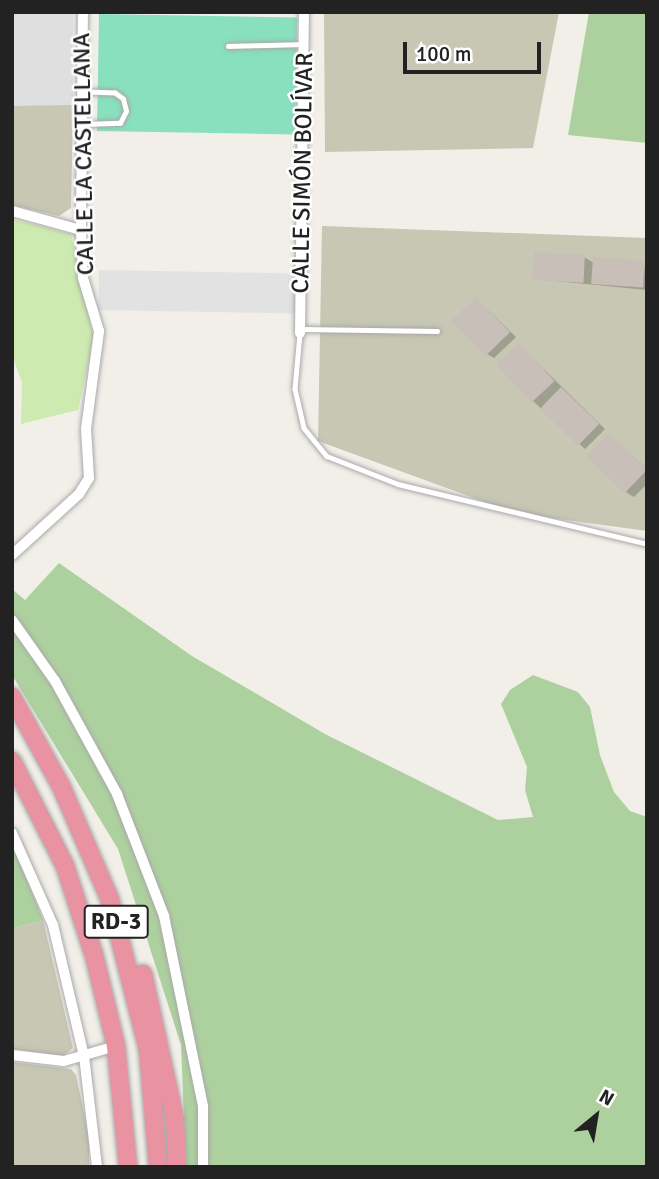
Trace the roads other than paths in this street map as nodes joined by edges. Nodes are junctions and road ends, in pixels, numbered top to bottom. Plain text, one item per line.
1 (83, 12) edge
2 (304, 12) edge
3 (305, 44) junction
4 (228, 46) dead end
5 (82, 92) junction
6 (82, 124) junction
7 (12, 211) edge
8 (81, 230) junction
9 (300, 331) junction
10 (437, 331) dead end
11 (647, 544) edge
12 (12, 555) edge
13 (12, 620) edge
14 (12, 697) edge
15 (12, 761) edge
16 (12, 834) edge
17 (110, 901) junction
18 (116, 1046) junction
19 (12, 1055) edge
20 (84, 1056) junction
21 (97, 1167) edge
22 (128, 1167) edge
23 (158, 1167) edge
24 (177, 1167) edge
25 (203, 1167) edge

1 - 5 street, CALLE LA CASTELLANA
2 - 3 street, CALLE SIMÓN BOLÍVAR
3 - 4 lane
3 - 9 street, CALLE SIMÓN BOLÍVAR
5 - 6 street, CALLE LA CASTELLANA
5 - 6 lane
6 - 8 street, CALLE LA CASTELLANA
7 - 8 street
8 - 12 street, CALLE LA CASTELLANA
9 - 10 lane
9 - 11 lane
13 - 25 street
14 - 17 highway, RD-3
15 - 18 highway, RD-3
16 - 20 street
17 - 23 highway, RD-3
17 - 24 highway
18 - 20 street
18 - 22 highway, RD-3
19 - 20 street
20 - 21 street

